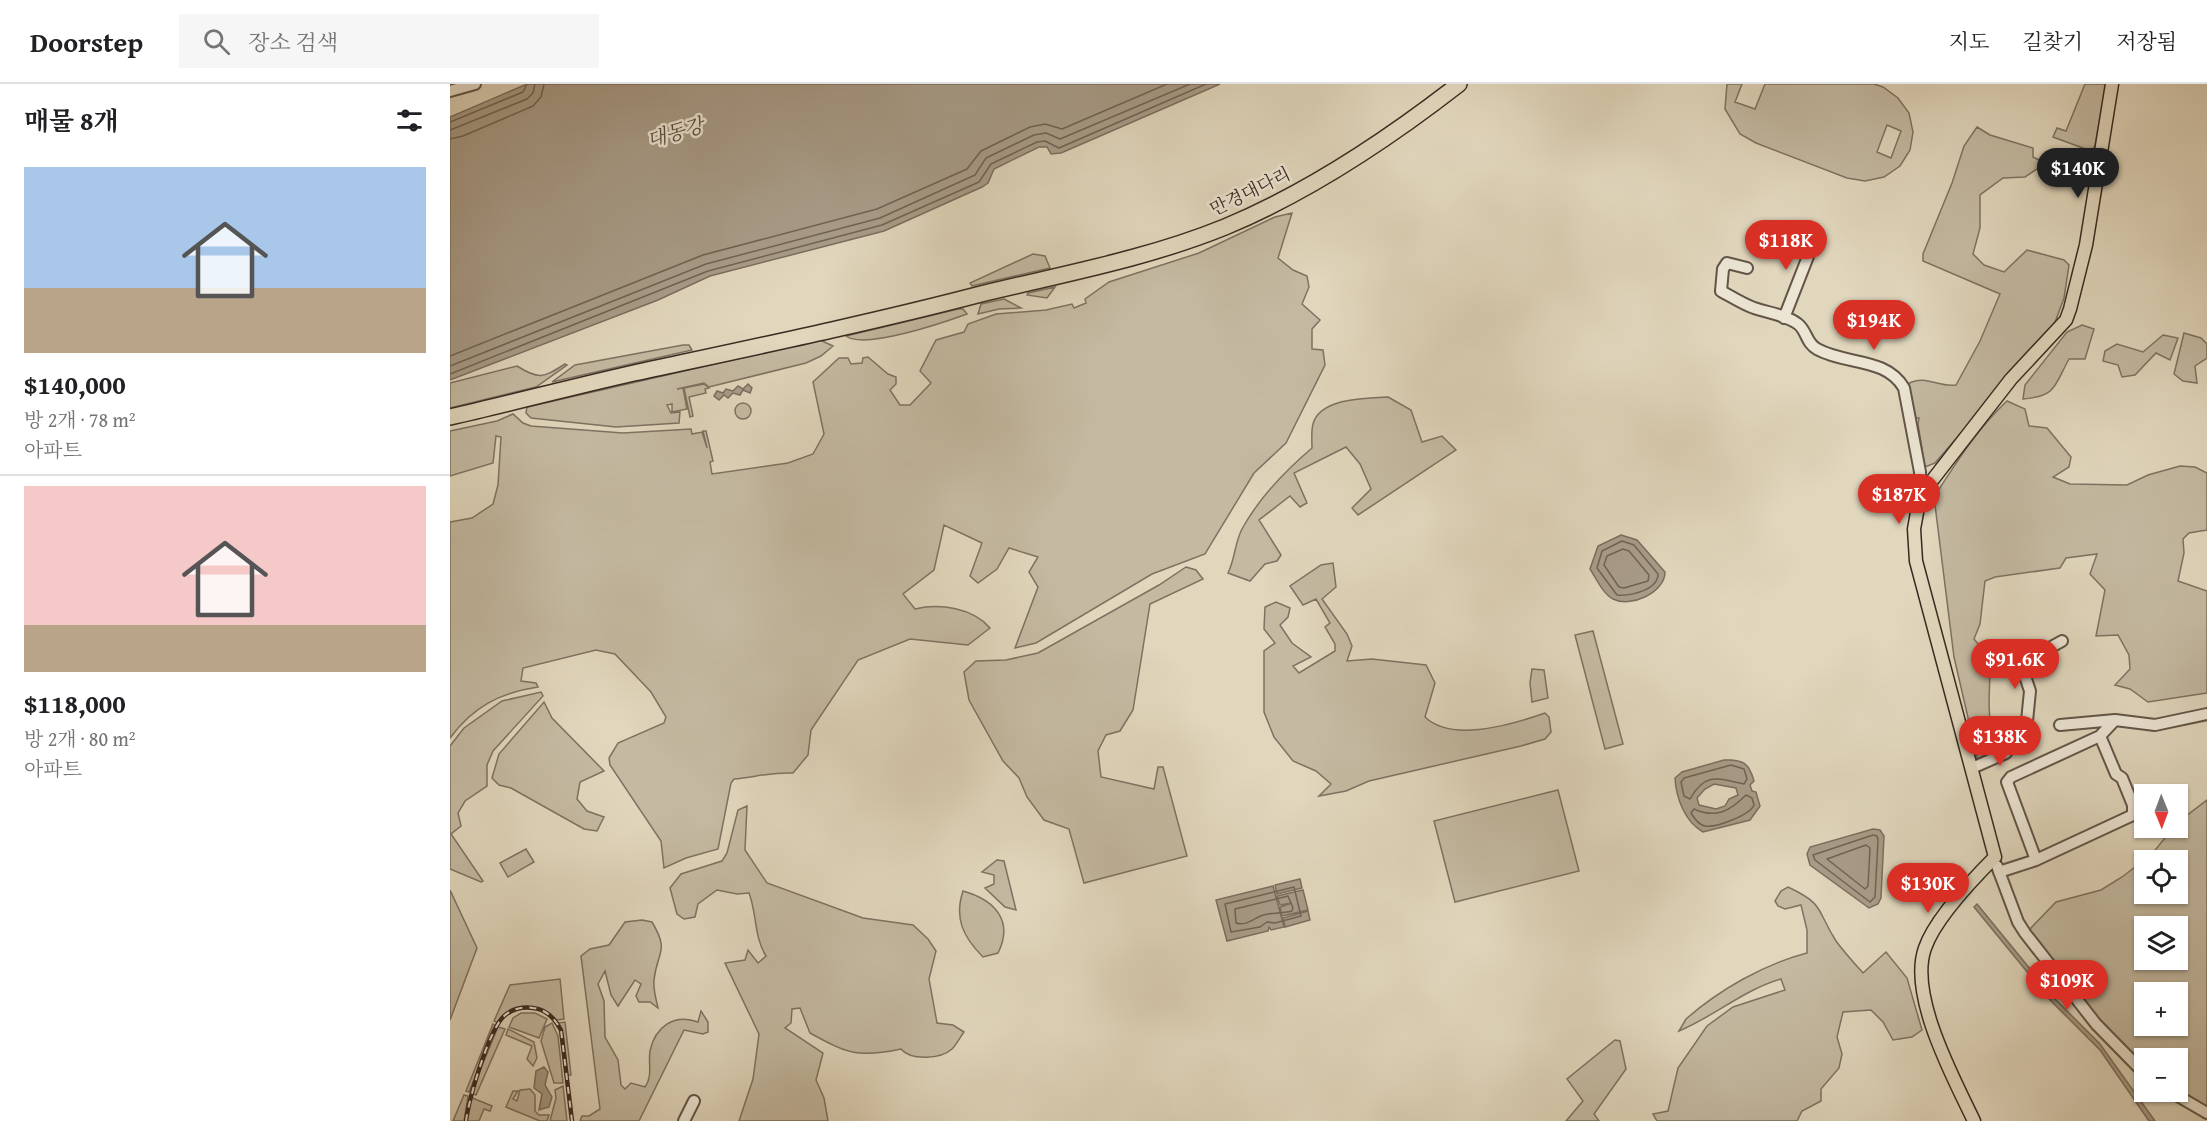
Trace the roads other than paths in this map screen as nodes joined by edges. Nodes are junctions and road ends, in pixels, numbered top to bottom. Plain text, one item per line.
1 (475, 84) edge
2 (1459, 84) edge
3 (2112, 84) edge
4 (450, 91) edge
5 (1816, 236) dead end
6 (1747, 268) dead end
7 (1784, 318) junction
8 (450, 417) edge
9 (1920, 496) junction
10 (2062, 641) dead end
11 (2207, 714) edge
12 (2115, 720) junction
13 (2060, 725) dead end
14 (2100, 736) junction
15 (1972, 768) junction
16 (1995, 857) junction
17 (2036, 860) junction
18 (1999, 872) junction
19 (2134, 1063) edge
20 (694, 1101) dead end
21 (2188, 1102) edge
22 (2207, 1113) edge
23 (684, 1121) edge
24 (1974, 1121) edge

1 - 4 street
2 - 8 highway, 만경대다리
3 - 9 main road
5 - 7 street
6 - 7 street
7 - 9 street
9 - 15 main road
10 - 15 street
11 - 12 street
12 - 13 street
12 - 14 street
14 - 17 street
14 - 17 street
15 - 16 main road
16 - 18 street
16 - 24 main road
17 - 18 street
18 - 19 street
20 - 23 street
21 - 22 street

